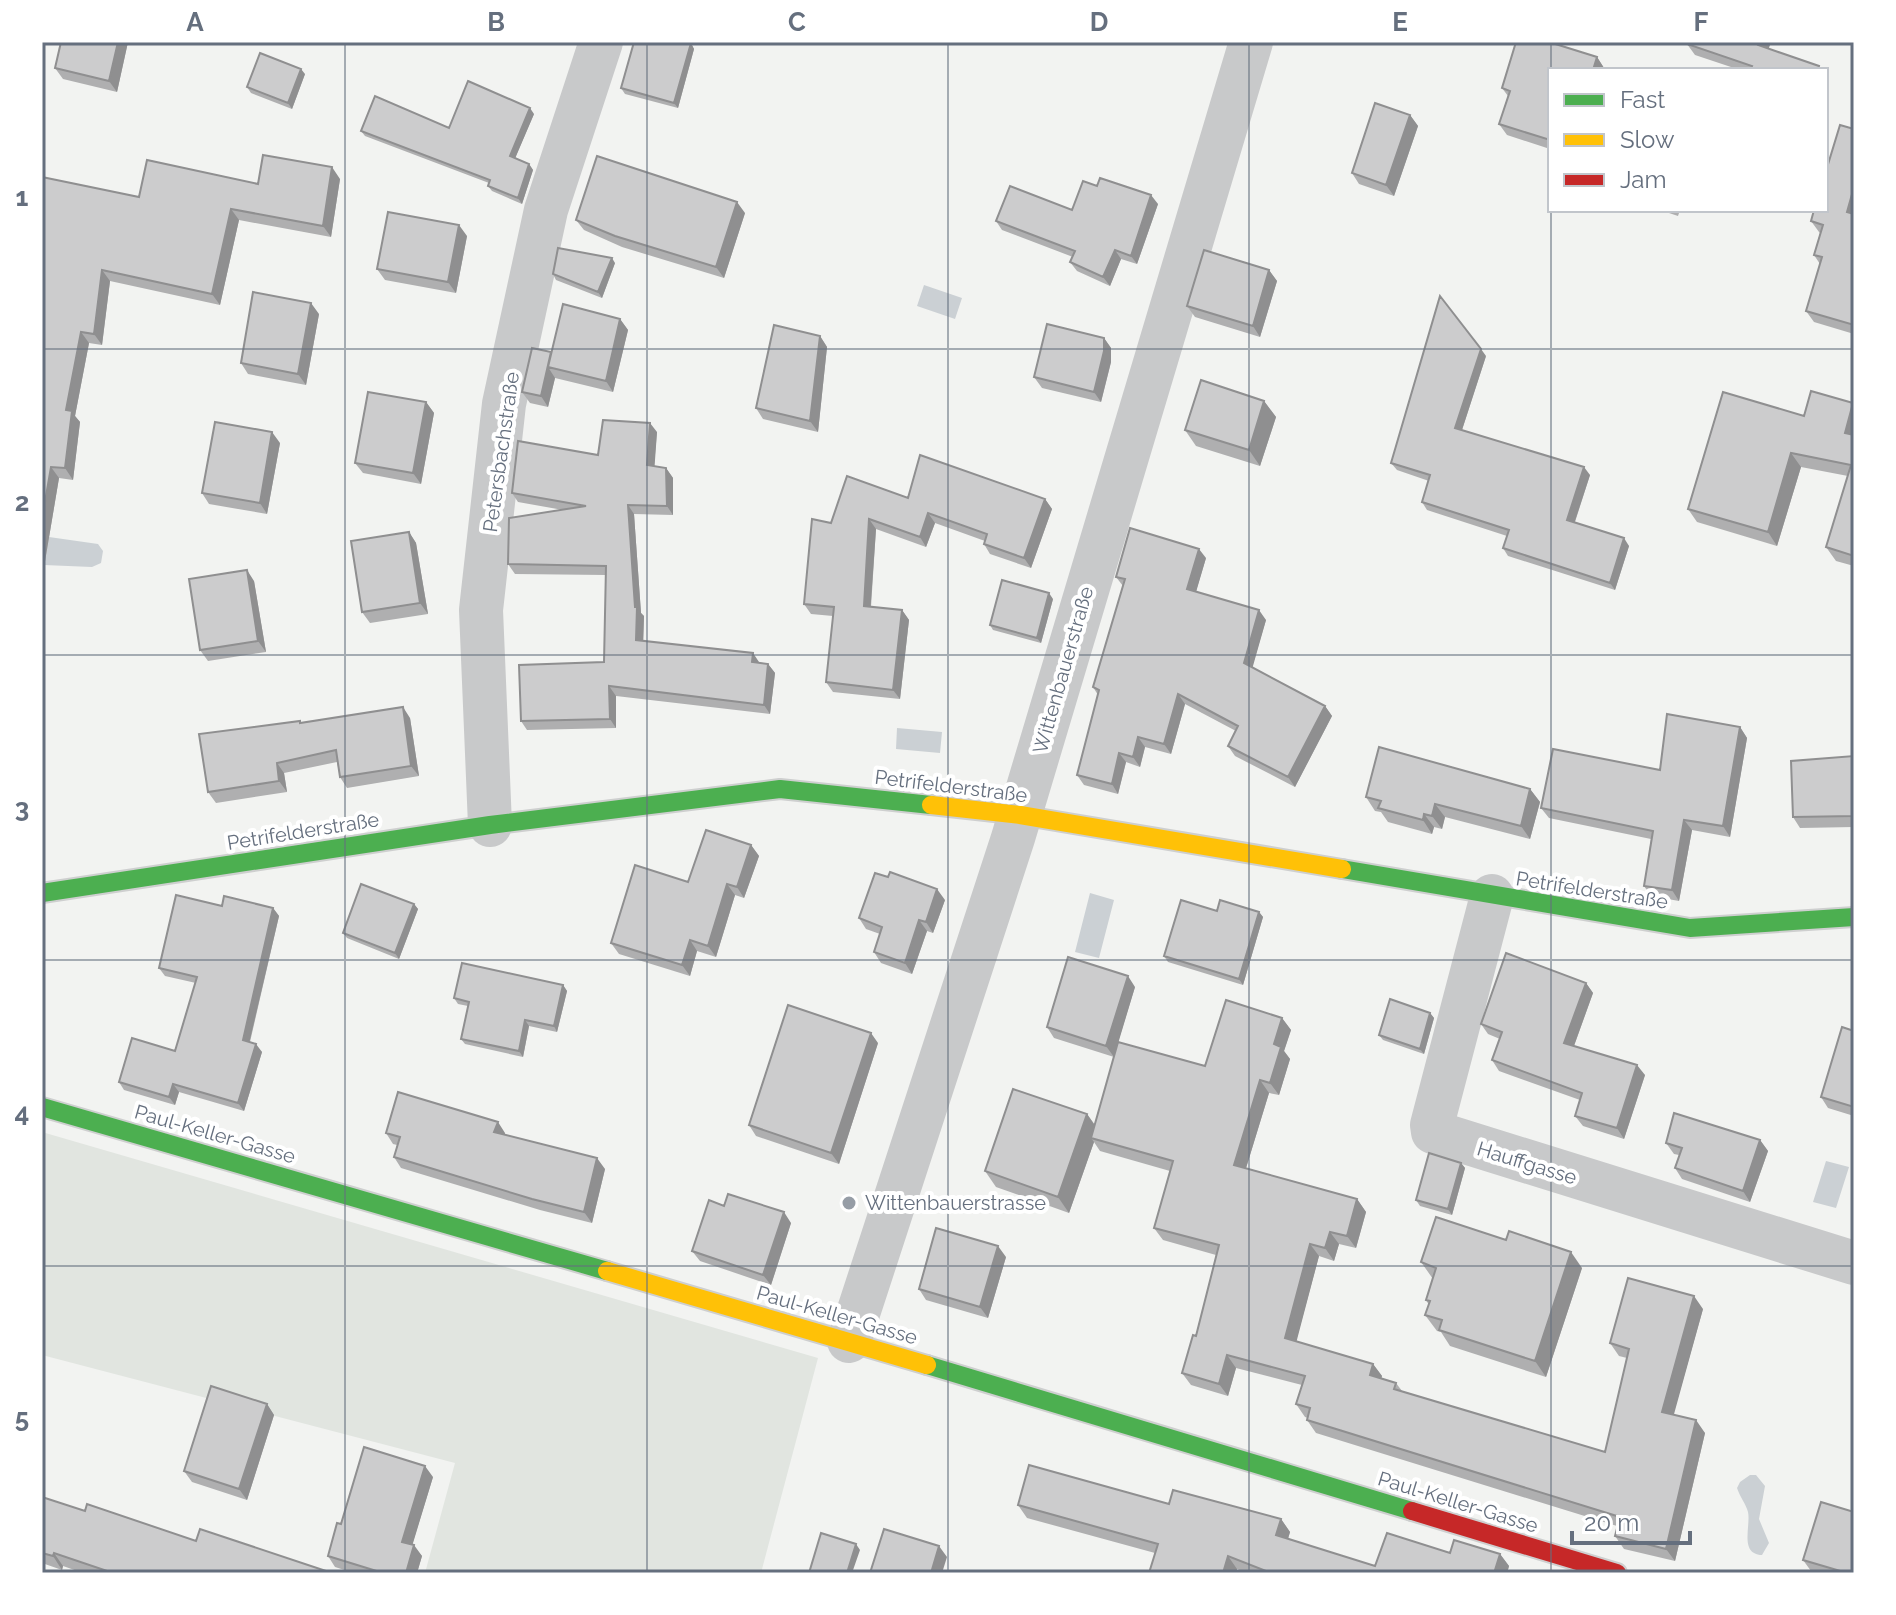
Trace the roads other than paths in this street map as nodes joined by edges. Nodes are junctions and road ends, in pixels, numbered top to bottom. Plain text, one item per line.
1 (601, 42) edge
2 (1251, 42) edge
3 (1020, 815) junction
4 (490, 825) junction
5 (42, 893) edge
6 (1492, 896) junction
7 (1854, 917) edge
8 (42, 1107) edge
9 (1854, 1263) edge
10 (849, 1341) junction
11 (1617, 1573) edge

1 - 4 street, Petersbachstraße
2 - 3 street, Wittenbauerstraße
3 - 4 main road, Petrifelderstraße
3 - 6 main road, Petrifelderstraße
3 - 10 street, Wittenbauerstraße
4 - 5 main road, Petrifelderstraße
6 - 7 main road, Petrifelderstraße
6 - 9 street, Hauffgasse
8 - 10 main road, Paul-Keller-Gasse
10 - 11 main road, Paul-Keller-Gasse

